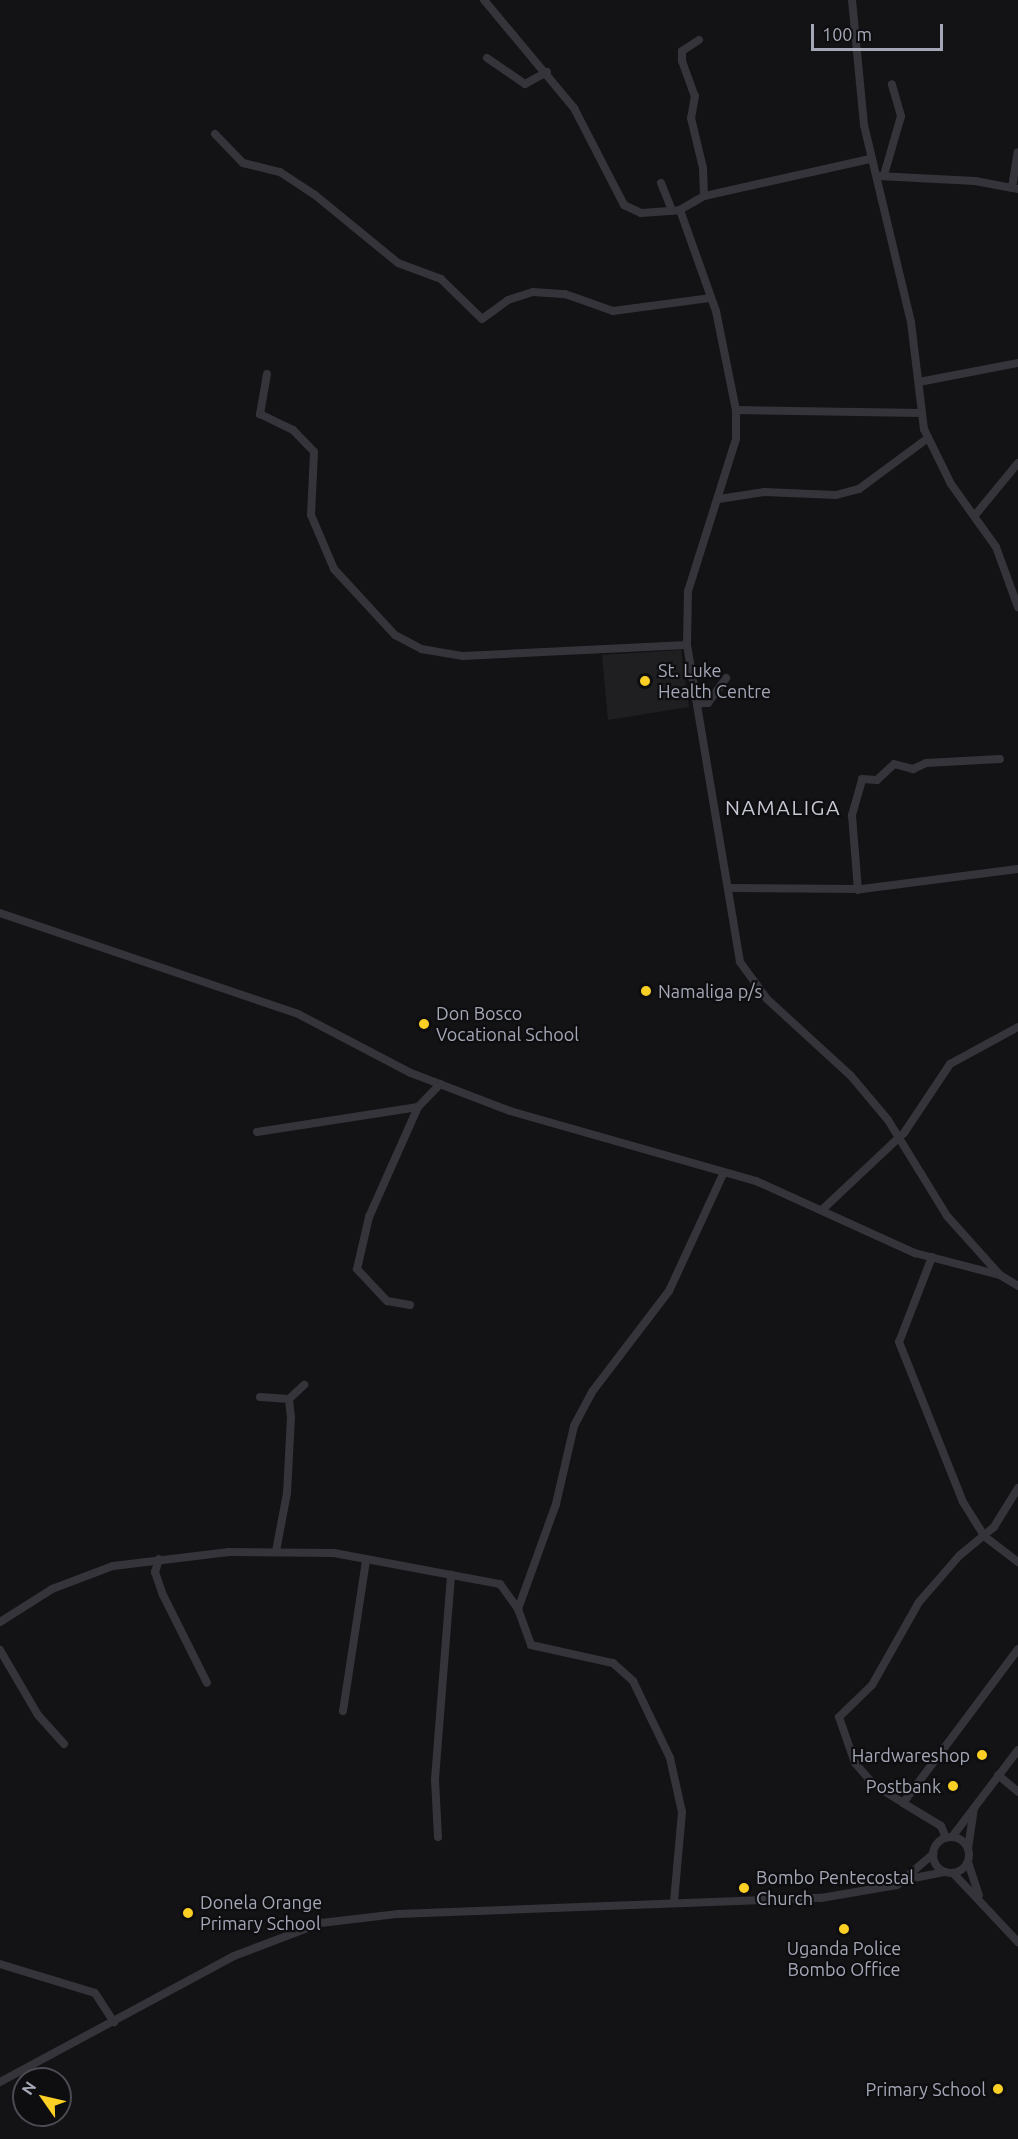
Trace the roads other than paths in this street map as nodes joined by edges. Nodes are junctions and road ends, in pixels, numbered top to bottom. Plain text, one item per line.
1 (484, 0) edge
2 (852, 0) edge
3 (699, 40) dead end
4 (487, 58) dead end
5 (547, 72) junction
6 (892, 84) dead end
7 (215, 134) dead end
8 (1018, 153) edge
9 (870, 159) junction
10 (881, 176) junction
11 (661, 183) dead end
12 (1015, 189) edge
13 (704, 196) junction
14 (676, 210) junction
15 (711, 298) junction
16 (1018, 363) edge
17 (267, 374) dead end
18 (919, 382) junction
19 (736, 410) junction
20 (922, 413) junction
21 (927, 438) junction
22 (1018, 463) edge
23 (719, 499) junction
24 (975, 514) junction
25 (1018, 604) edge
26 (687, 645) junction
27 (726, 678) dead end
28 (698, 703) junction
29 (1000, 759) dead end
30 (1018, 869) edge
31 (728, 888) junction
32 (858, 890) junction
33 (0, 913) edge
34 (1018, 1027) edge
35 (440, 1084) junction
36 (418, 1107) junction
37 (257, 1132) dead end
38 (899, 1137) junction
39 (723, 1174) junction
40 (824, 1208) junction
41 (932, 1257) junction
42 (1000, 1275) junction
43 (1018, 1286) edge
44 (410, 1305) dead end
45 (304, 1385) dead end
46 (260, 1397) dead end
47 (289, 1399) junction
48 (1018, 1488) edge
49 (984, 1536) junction
50 (276, 1551) junction
51 (159, 1559) junction
52 (366, 1561) junction
53 (1018, 1562) edge
54 (451, 1575) junction
55 (518, 1609) junction
56 (0, 1622) edge
57 (1018, 1649) edge
58 (0, 1650) edge
59 (207, 1683) dead end
60 (343, 1711) dead end
61 (64, 1744) dead end
62 (1018, 1750) edge
63 (998, 1775) junction
64 (1018, 1792) edge
65 (903, 1803) junction
66 (974, 1808) junction
67 (438, 1837) dead end
68 (949, 1838) junction
69 (968, 1849) junction
70 (933, 1854) junction
71 (968, 1862) junction
72 (949, 1873) junction
73 (909, 1879) junction
74 (979, 1895) junction
75 (674, 1901) junction
76 (1018, 1942) edge
77 (0, 1964) edge
78 (114, 2022) junction
79 (0, 2082) edge

1 - 5 street
2 - 9 street
3 - 13 street
4 - 5 street
5 - 14 street
6 - 10 street
7 - 15 street
8 - 12 street
9 - 10 street
9 - 13 street
10 - 12 street
10 - 18 street
11 - 14 street
13 - 14 street
14 - 15 street
15 - 19 street
16 - 18 street
17 - 26 street
18 - 20 street
19 - 20 street
19 - 23 street
20 - 21 street
21 - 23 street
21 - 24 street
22 - 24 street
23 - 26 street
24 - 25 street
26 - 28 street
27 - 28 street
28 - 31 street
29 - 32 street
30 - 32 street
31 - 32 street
31 - 38 street
33 - 35 street
34 - 38 street
35 - 36 street
35 - 39 street
36 - 37 street
36 - 44 street
38 - 40 street
38 - 42 street
39 - 40 street
39 - 55 street
40 - 41 street
41 - 42 street
41 - 49 street
42 - 43 street
45 - 47 street
46 - 47 street
47 - 50 street
48 - 49 street
49 - 53 street
49 - 65 street
50 - 51 street
50 - 52 street
51 - 56 street
51 - 59 street
52 - 54 street
52 - 60 street
54 - 55 street
54 - 67 street
55 - 75 street
57 - 65 street
58 - 61 street
62 - 63 street
63 - 64 street
63 - 66 street
65 - 68 street
66 - 68 street
66 - 69 street
68 - 69 street
68 - 70 street
69 - 71 street
70 - 72 street
70 - 73 street
71 - 72 street
71 - 74 street
72 - 73 street
72 - 74 street
73 - 75 street
74 - 76 street
75 - 78 street
77 - 78 street
78 - 79 street

